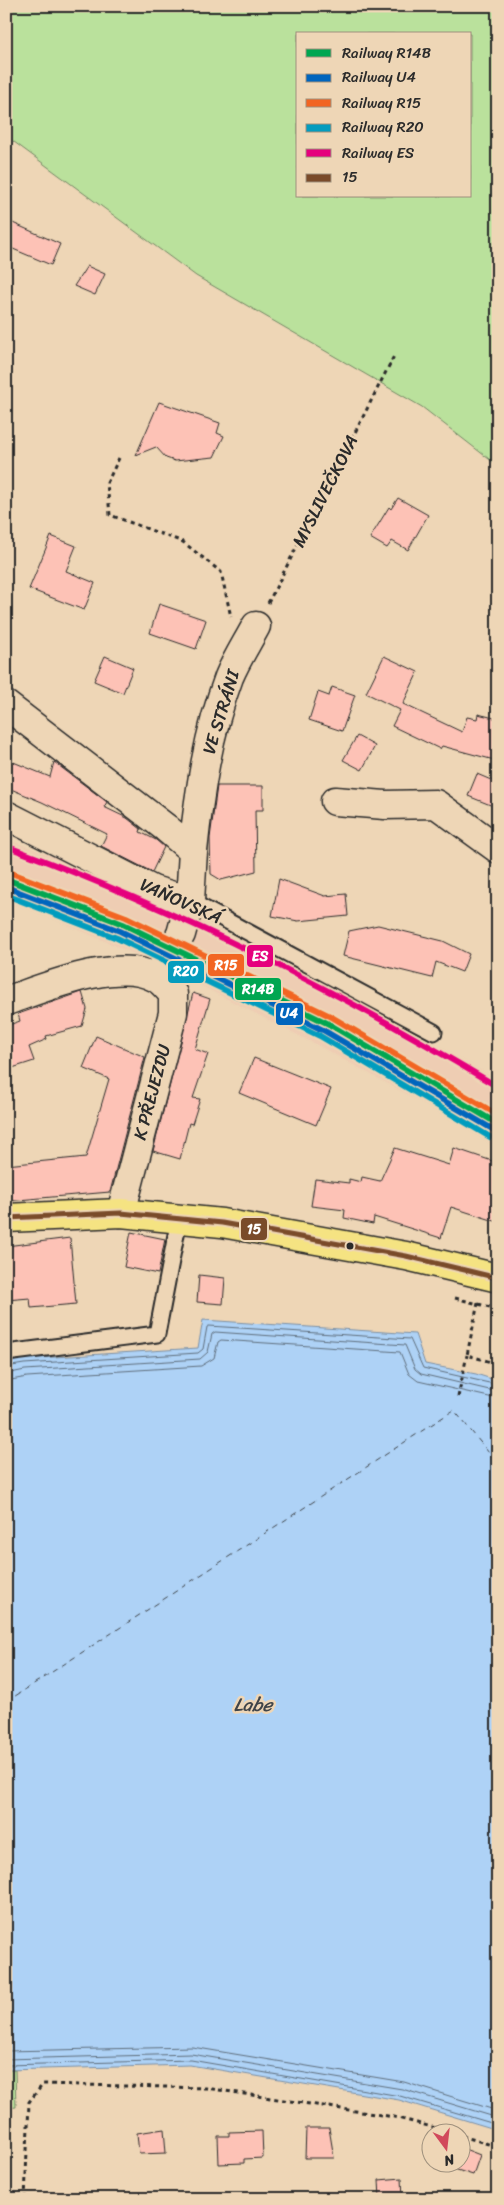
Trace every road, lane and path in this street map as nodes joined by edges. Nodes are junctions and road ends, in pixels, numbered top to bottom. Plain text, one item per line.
1 (394, 356) dead end
2 (119, 458) dead end
3 (256, 626) junction
4 (6, 705) edge
5 (335, 801) dead end
6 (6, 815) edge
7 (498, 849) edge
8 (193, 851) junction
9 (190, 901) junction
10 (157, 978) junction
11 (6, 1001) edge
12 (434, 1032) dead end
13 (121, 1213) junction
14 (6, 1218) edge
15 (179, 1220) junction
16 (498, 1278) edge
17 (498, 1308) edge
18 (6, 1353) edge
19 (467, 1355) junction
20 (498, 1364) edge
21 (458, 1397) dead end
22 (422, 2124) edge
23 (472, 2139) edge
24 (498, 2147) edge
25 (25, 2199) edge

1 - 3 path, MYSLIVEČKOVA
2 - 3 path
3 - 8 street, VE STRÁNI
4 - 8 street
5 - 7 street
6 - 9 street, VAŇOVSKÁ
8 - 9 street, VE STRÁNI
9 - 10 street
9 - 12 lane, VAŇOVSKÁ
10 - 11 street
10 - 13 street, K PŘEJEZDU
13 - 14 main road
13 - 15 main road
15 - 16 main road
15 - 18 lane
17 - 19 path
19 - 20 path
19 - 21 path
22 - 25 path
23 - 24 path

